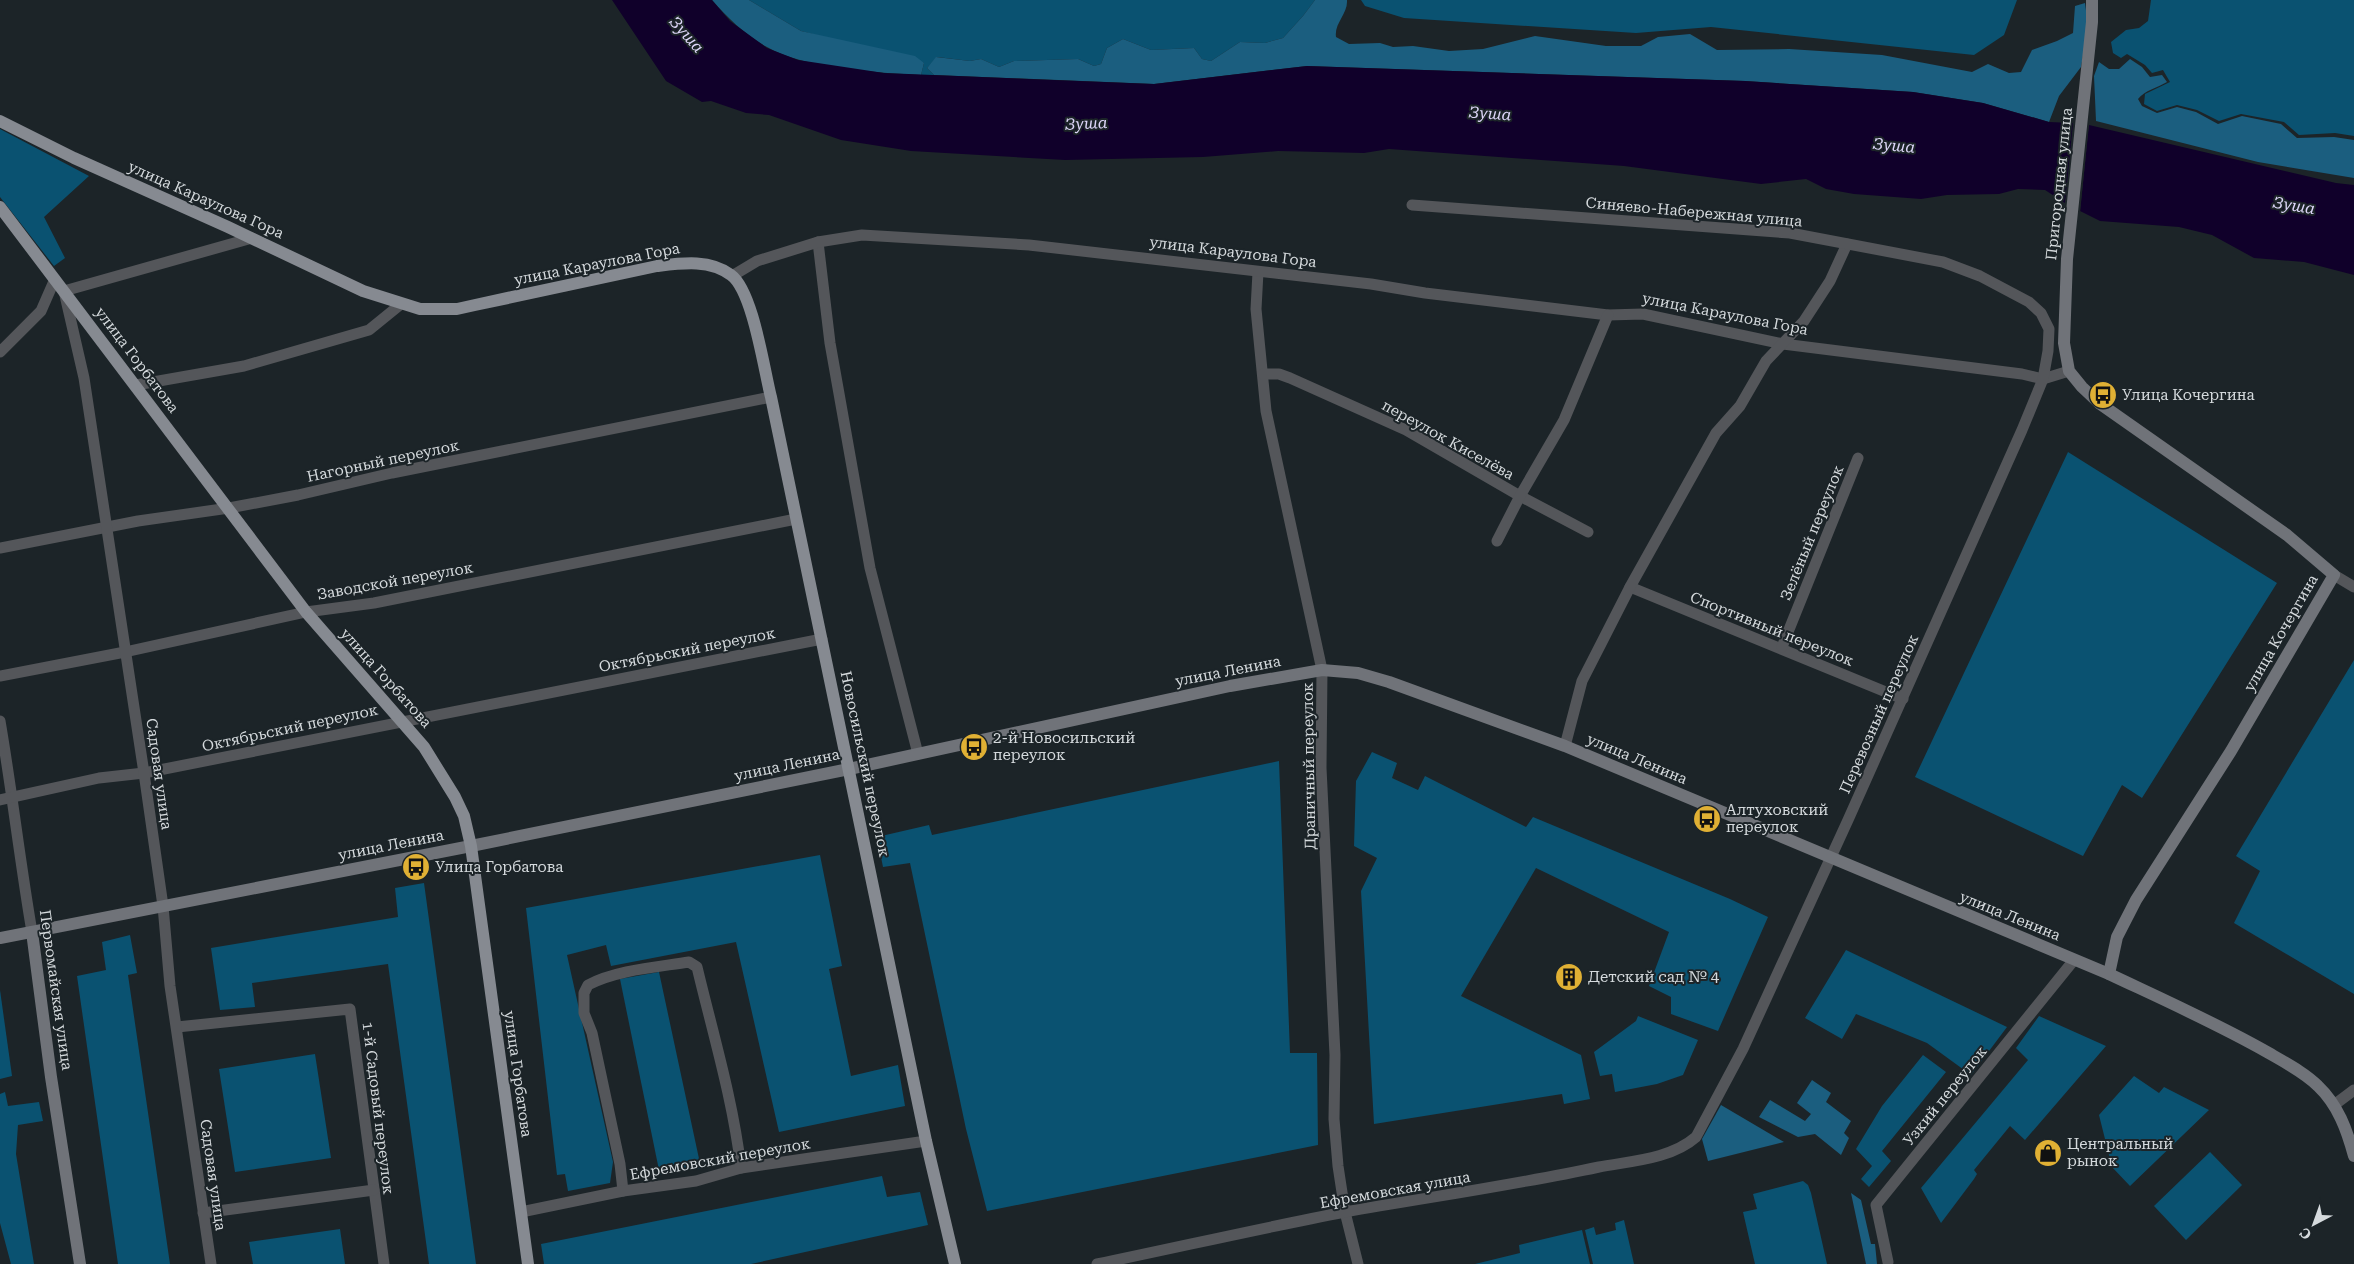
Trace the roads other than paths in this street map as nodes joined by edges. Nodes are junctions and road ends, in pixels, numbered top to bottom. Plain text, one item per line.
1 (2092, 0) edge
2 (0, 121) edge
3 (1412, 205) dead end
4 (0, 208) edge
5 (252, 238) junction
6 (818, 242) junction
7 (1847, 244) junction
8 (1258, 272) junction
9 (732, 276) junction
10 (55, 279) junction
11 (64, 291) junction
12 (401, 304) junction
13 (1608, 315) junction
14 (1782, 344) junction
15 (0, 352) edge
16 (2069, 371) junction
17 (1263, 374) junction
18 (2043, 379) junction
19 (136, 385) junction
20 (771, 397) junction
21 (1858, 458) dead end
22 (1520, 496) junction
23 (229, 508) junction
24 (796, 519) junction
25 (106, 527) junction
26 (1588, 532) dead end
27 (1497, 541) dead end
28 (0, 548) edge
29 (2334, 574) junction
30 (1630, 587) junction
31 (2354, 587) edge
32 (306, 612) junction
33 (822, 639) junction
34 (1782, 648) junction
35 (124, 652) junction
36 (1322, 670) junction
37 (0, 676) edge
38 (1903, 699) junction
39 (0, 720) edge
40 (402, 720) junction
41 (1565, 746) junction
42 (918, 754) junction
43 (850, 769) junction
44 (144, 773) junction
45 (14, 798) junction
46 (0, 800) edge
47 (471, 846) junction
48 (1830, 859) junction
49 (162, 906) junction
50 (32, 932) junction
51 (0, 938) edge
52 (2074, 960) junction
53 (2109, 974) junction
54 (177, 1028) junction
55 (2354, 1090) edge
56 (2334, 1105) junction
57 (1696, 1137) joint
58 (926, 1141) junction
59 (2354, 1156) edge
60 (741, 1168) junction
61 (374, 1190) junction
62 (623, 1191) junction
63 (521, 1212) junction
64 (1345, 1212) junction
65 (203, 1213) junction
66 (1888, 1262) dead end
67 (80, 1264) edge
68 (211, 1264) edge
69 (384, 1264) edge
70 (528, 1264) edge
71 (955, 1264) edge
72 (1096, 1264) edge
73 (1358, 1264) edge

1 - 16 main road, Пригородная улица
2 - 5 main road, улица Караулова Гора
3 - 7 street, Синяево-Набережная улица
4 - 10 main road, улица Горбатова
5 - 11 street
5 - 12 main road, улица Караулова Гора
6 - 8 street, улица Караулова Гора
6 - 9 street, улица Караулова Гора
6 - 42 street
7 - 14 street
7 - 18 street, Синяево-Набережная улица
8 - 13 street, улица Караулова Гора
8 - 17 street, Драничный переулок
9 - 12 main road, улица Караулова Гора
9 - 20 main road, Новосильский переулок
10 - 11 main road, улица Горбатова
10 - 15 street
11 - 19 main road, улица Горбатова
11 - 25 street, Садовая улица
12 - 19 street
13 - 14 street, улица Караулова Гора
13 - 22 street
14 - 18 street, улица Караулова Гора
14 - 30 street
16 - 18 street, улица Караулова Гора
16 - 29 main road, улица Кочергина
17 - 22 street, переулок Киселёва
17 - 36 street, Драничный переулок
18 - 38 street, Перевозный переулок
19 - 23 main road, улица Горбатова
20 - 23 street, Нагорный переулок
20 - 24 main road, Новосильский переулок
21 - 34 street, Зелёный переулок
22 - 26 street, переулок Киселёва
22 - 27 street
23 - 25 street, Нагорный переулок
23 - 32 main road, улица Горбатова
24 - 32 street, Заводской переулок
24 - 33 main road, Новосильский переулок
25 - 28 street, Нагорный переулок
25 - 35 street, Садовая улица
29 - 31 street
29 - 53 main road, улица Кочергина
30 - 34 street, Спортивный переулок
30 - 41 street
32 - 35 street, Заводской переулок
32 - 40 main road, улица Горбатова
33 - 40 street, Октябрьский переулок
33 - 43 main road, Новосильский переулок
34 - 38 street, Спортивный переулок
35 - 37 street, Заводской переулок
35 - 44 street, Садовая улица
36 - 41 main road, улица Ленина
36 - 42 main road, улица Ленина
36 - 64 street, Драничный переулок
38 - 48 street, Перевозный переулок
39 - 45 street, Первомайская улица
40 - 44 street, Октябрьский переулок
40 - 47 main road, улица Горбатова
41 - 48 main road, улица Ленина
42 - 43 main road, улица Ленина
43 - 47 main road, улица Ленина
43 - 58 main road, Новосильский переулок
44 - 45 street, Октябрьский переулок
44 - 49 street, Садовая улица
45 - 46 street, Октябрьский переулок
45 - 50 street, Первомайская улица
47 - 49 main road, улица Ленина
47 - 63 main road, улица Горбатова
48 - 52 main road, улица Ленина
48 - 57 street, Перевозный переулок
49 - 50 main road, улица Ленина
49 - 54 street, Садовая улица
50 - 51 main road, улица Ленина
50 - 67 main road, Первомайская улица
52 - 53 main road, улица Ленина
52 - 66 street, Узкий переулок
53 - 56 main road, улица Ленина
54 - 61 street, 1-й Садовый переулок
54 - 65 street, Садовая улица
55 - 56 street
56 - 59 main road, улица Ленина
57 - 64 street, Ефремовская улица
58 - 60 street, Ефремовский переулок
58 - 71 main road, Новосильский переулок
60 - 62 street, Ефремовский переулок
60 - 62 street
61 - 65 street
61 - 69 street, 1-й Садовый переулок
62 - 63 street, Ефремовский переулок
63 - 70 main road, улица Горбатова
64 - 72 street, Ефремовская улица
64 - 73 street, Драничный переулок
65 - 68 street, Садовая улица

